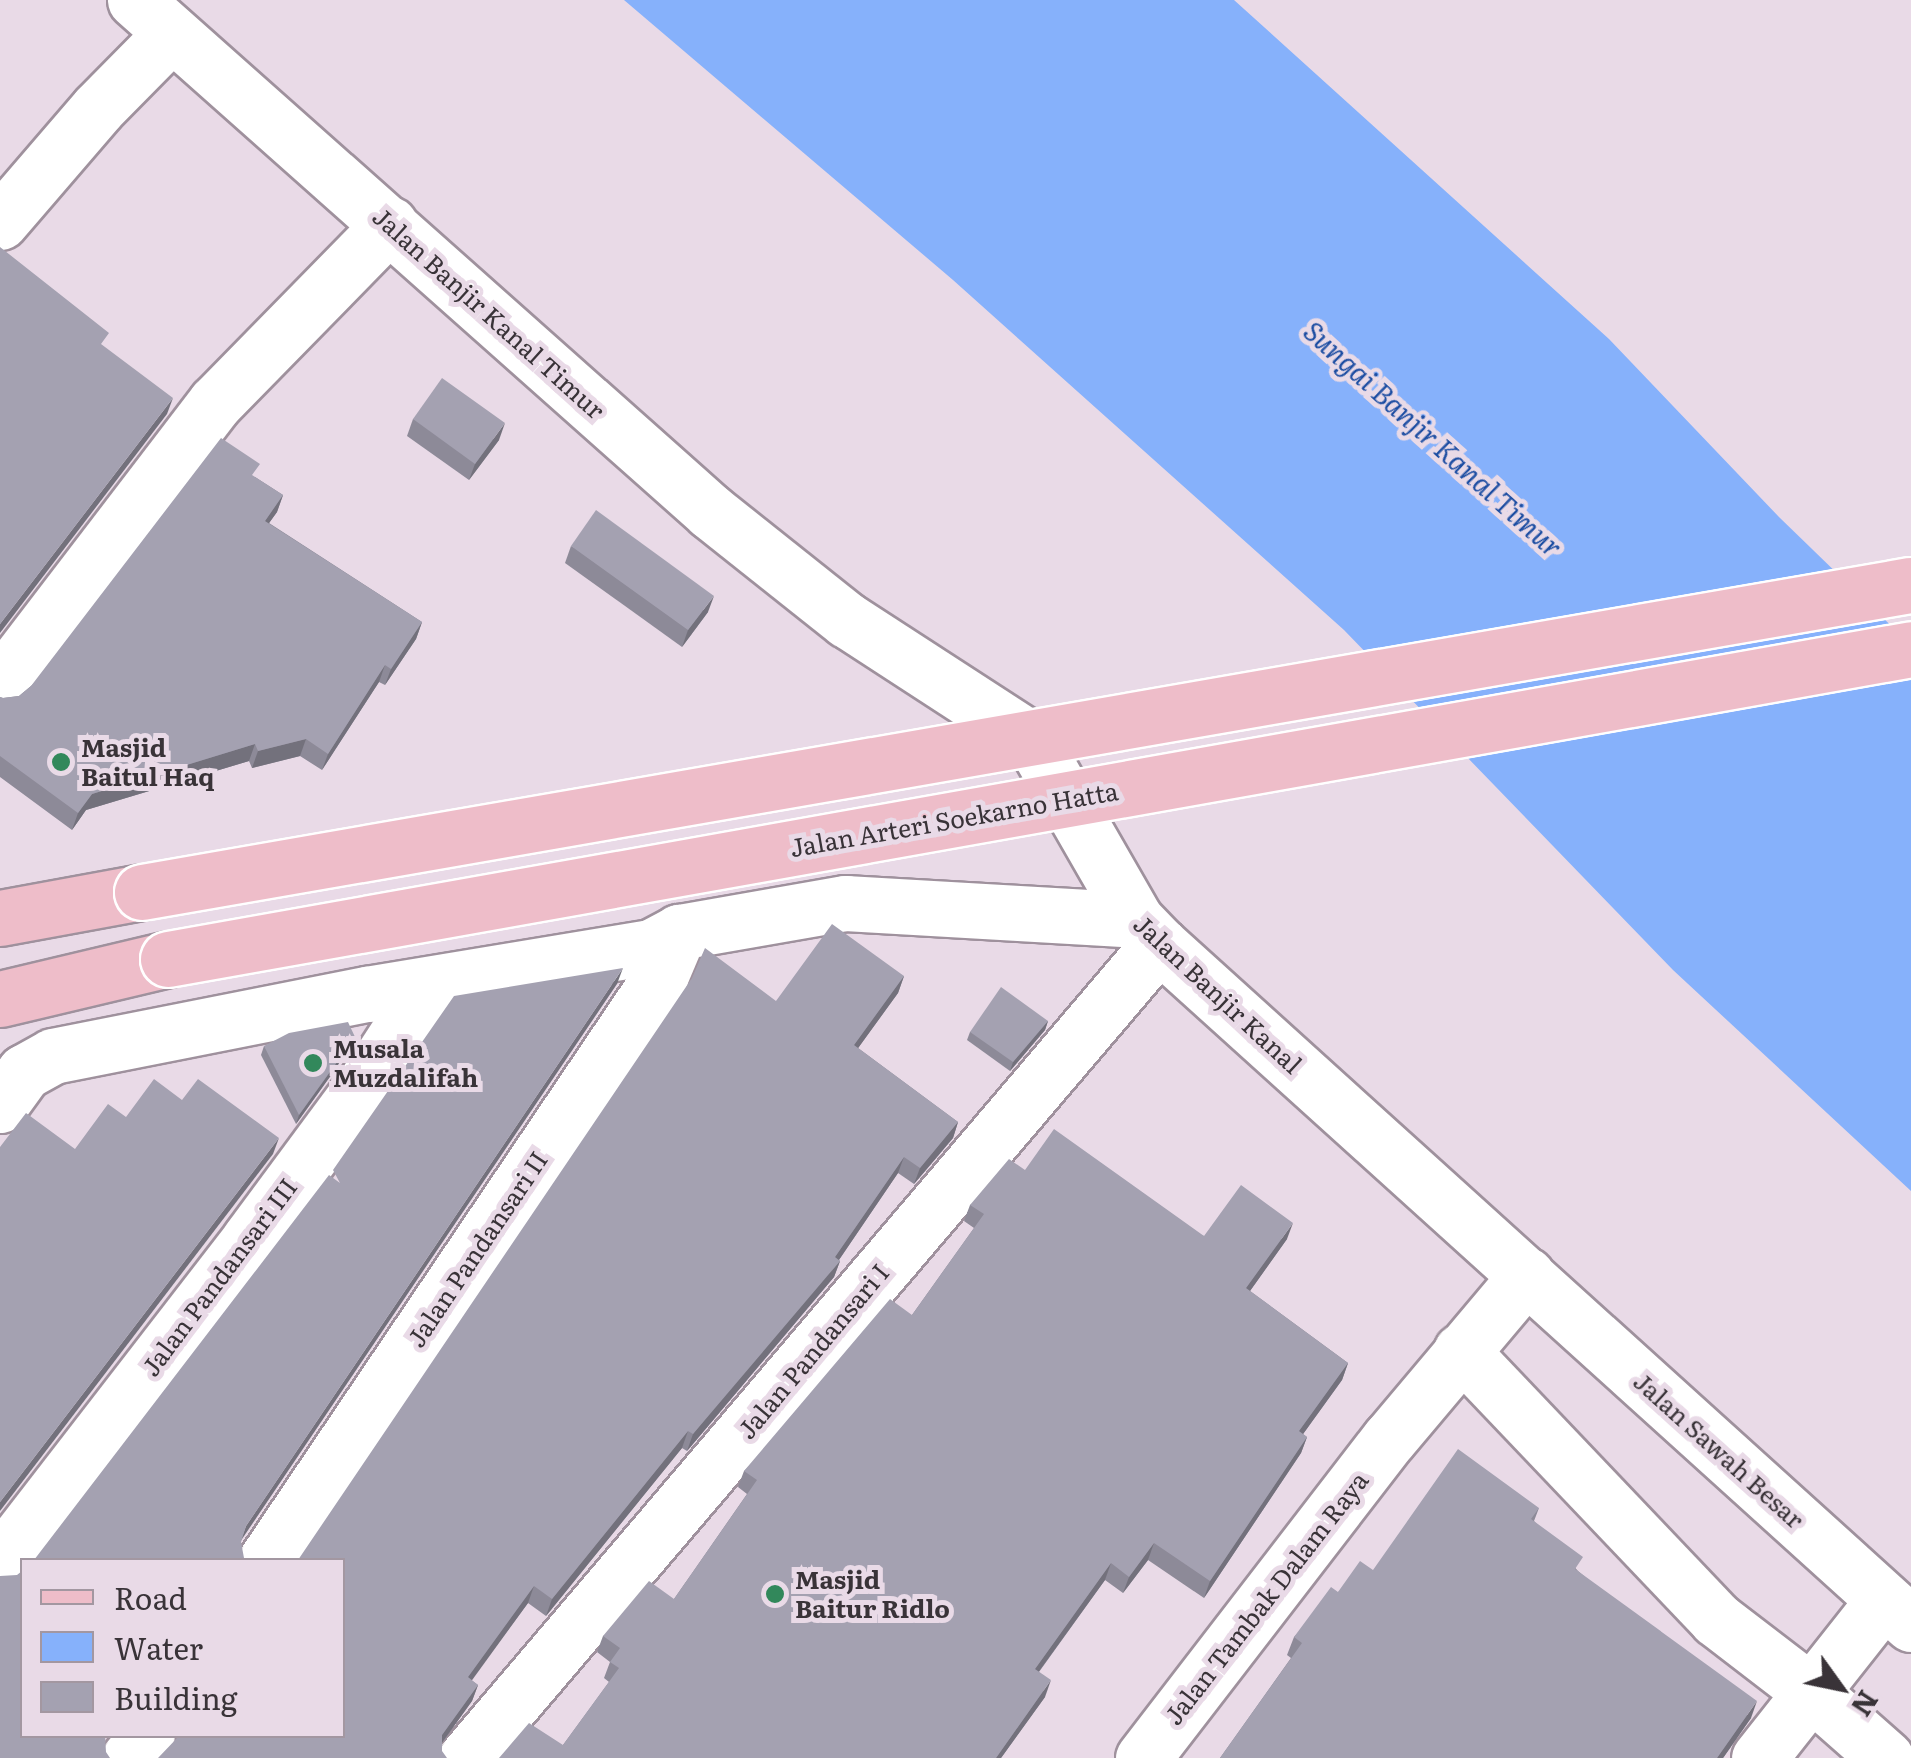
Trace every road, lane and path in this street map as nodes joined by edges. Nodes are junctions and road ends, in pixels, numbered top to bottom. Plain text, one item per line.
1 (153, 17) edge
2 (5, 216) edge
3 (390, 224) junction
4 (1911, 584) edge
5 (848, 620) joint
6 (1911, 649) edge
7 (0, 684) edge
8 (0, 918) edge
9 (679, 932) junction
10 (1147, 932) junction
11 (428, 986) junction
12 (0, 999) edge
13 (9, 1092) edge
14 (1528, 1275) junction
15 (1454, 1359) junction
16 (267, 1558) edge
17 (0, 1562) edge
18 (1898, 1612) edge
19 (1783, 1726) edge
20 (145, 1738) edge
21 (129, 1758) edge
22 (466, 1758) edge
23 (1143, 1758) edge
24 (1886, 1758) edge

1 - 2 street
1 - 3 street, Jalan Banjir Kanal Timur
3 - 5 street, Jalan Banjir Kanal Timur
3 - 7 street
4 - 8 main road, bridge
5 - 10 street, Jalan Banjir Kanal
6 - 12 main road, Jalan Arteri Soekarno Hatta, bridge
9 - 10 street
9 - 11 street
9 - 16 street, Jalan Pandansari II
10 - 14 street, Jalan Banjir Kanal
10 - 22 street, Jalan Pandansari I
11 - 13 street
11 - 17 street, Jalan Pandansari III
14 - 15 street, Jalan Tambak Dalam Raya
14 - 18 street, Jalan Sawah Besar
15 - 19 street
15 - 23 street, Jalan Tambak Dalam Raya
18 - 19 street
19 - 24 street
20 - 21 street

